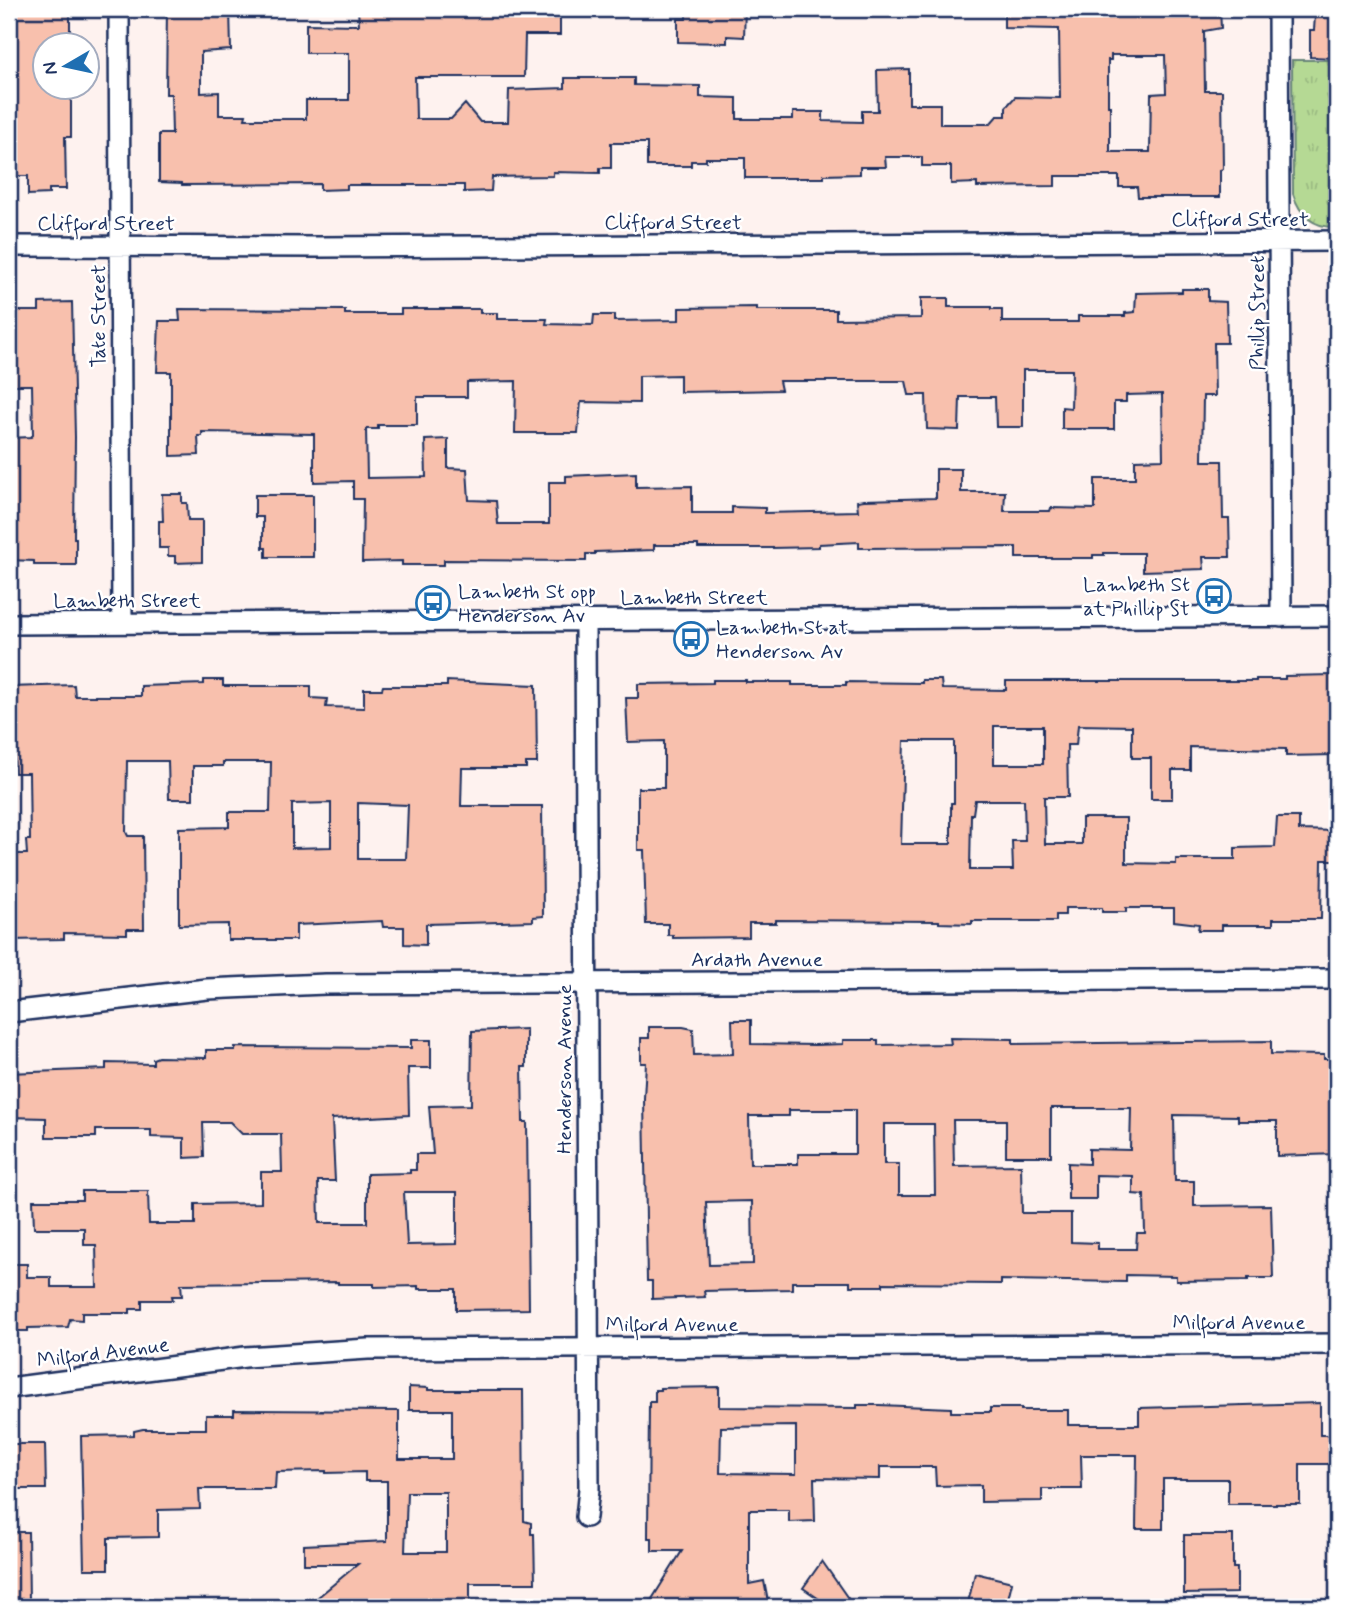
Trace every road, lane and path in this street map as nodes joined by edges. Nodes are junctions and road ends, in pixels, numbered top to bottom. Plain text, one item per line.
1 (119, 9) edge
2 (1278, 9) edge
3 (1279, 241) junction
4 (1337, 241) edge
5 (120, 245) junction
6 (9, 246) edge
7 (1337, 616) edge
8 (1281, 617) junction
9 (585, 621) junction
10 (122, 623) junction
11 (9, 624) edge
12 (1337, 979) edge
13 (586, 982) junction
14 (9, 1012) edge
15 (1337, 1344) edge
16 (588, 1347) junction
17 (9, 1388) edge
18 (586, 1517) dead end

1 - 5 street, Tate Street
2 - 3 street, Phillip Street
3 - 4 street, Clifford Street
3 - 5 street, Clifford Street
3 - 8 street, Phillip Street
5 - 6 street, Clifford Street
5 - 10 street, Tate Street
7 - 8 street, Lambeth Street
8 - 9 street, Lambeth Street
9 - 10 street, Lambeth Street
9 - 13 street, Henderson Avenue
10 - 11 street, Lambeth Street
12 - 13 street, Ardath Avenue
13 - 14 street, Ardath Avenue
13 - 16 street, Henderson Avenue
15 - 16 street, Milford Avenue
16 - 17 street, Milford Avenue
16 - 18 street, Henderson Avenue

